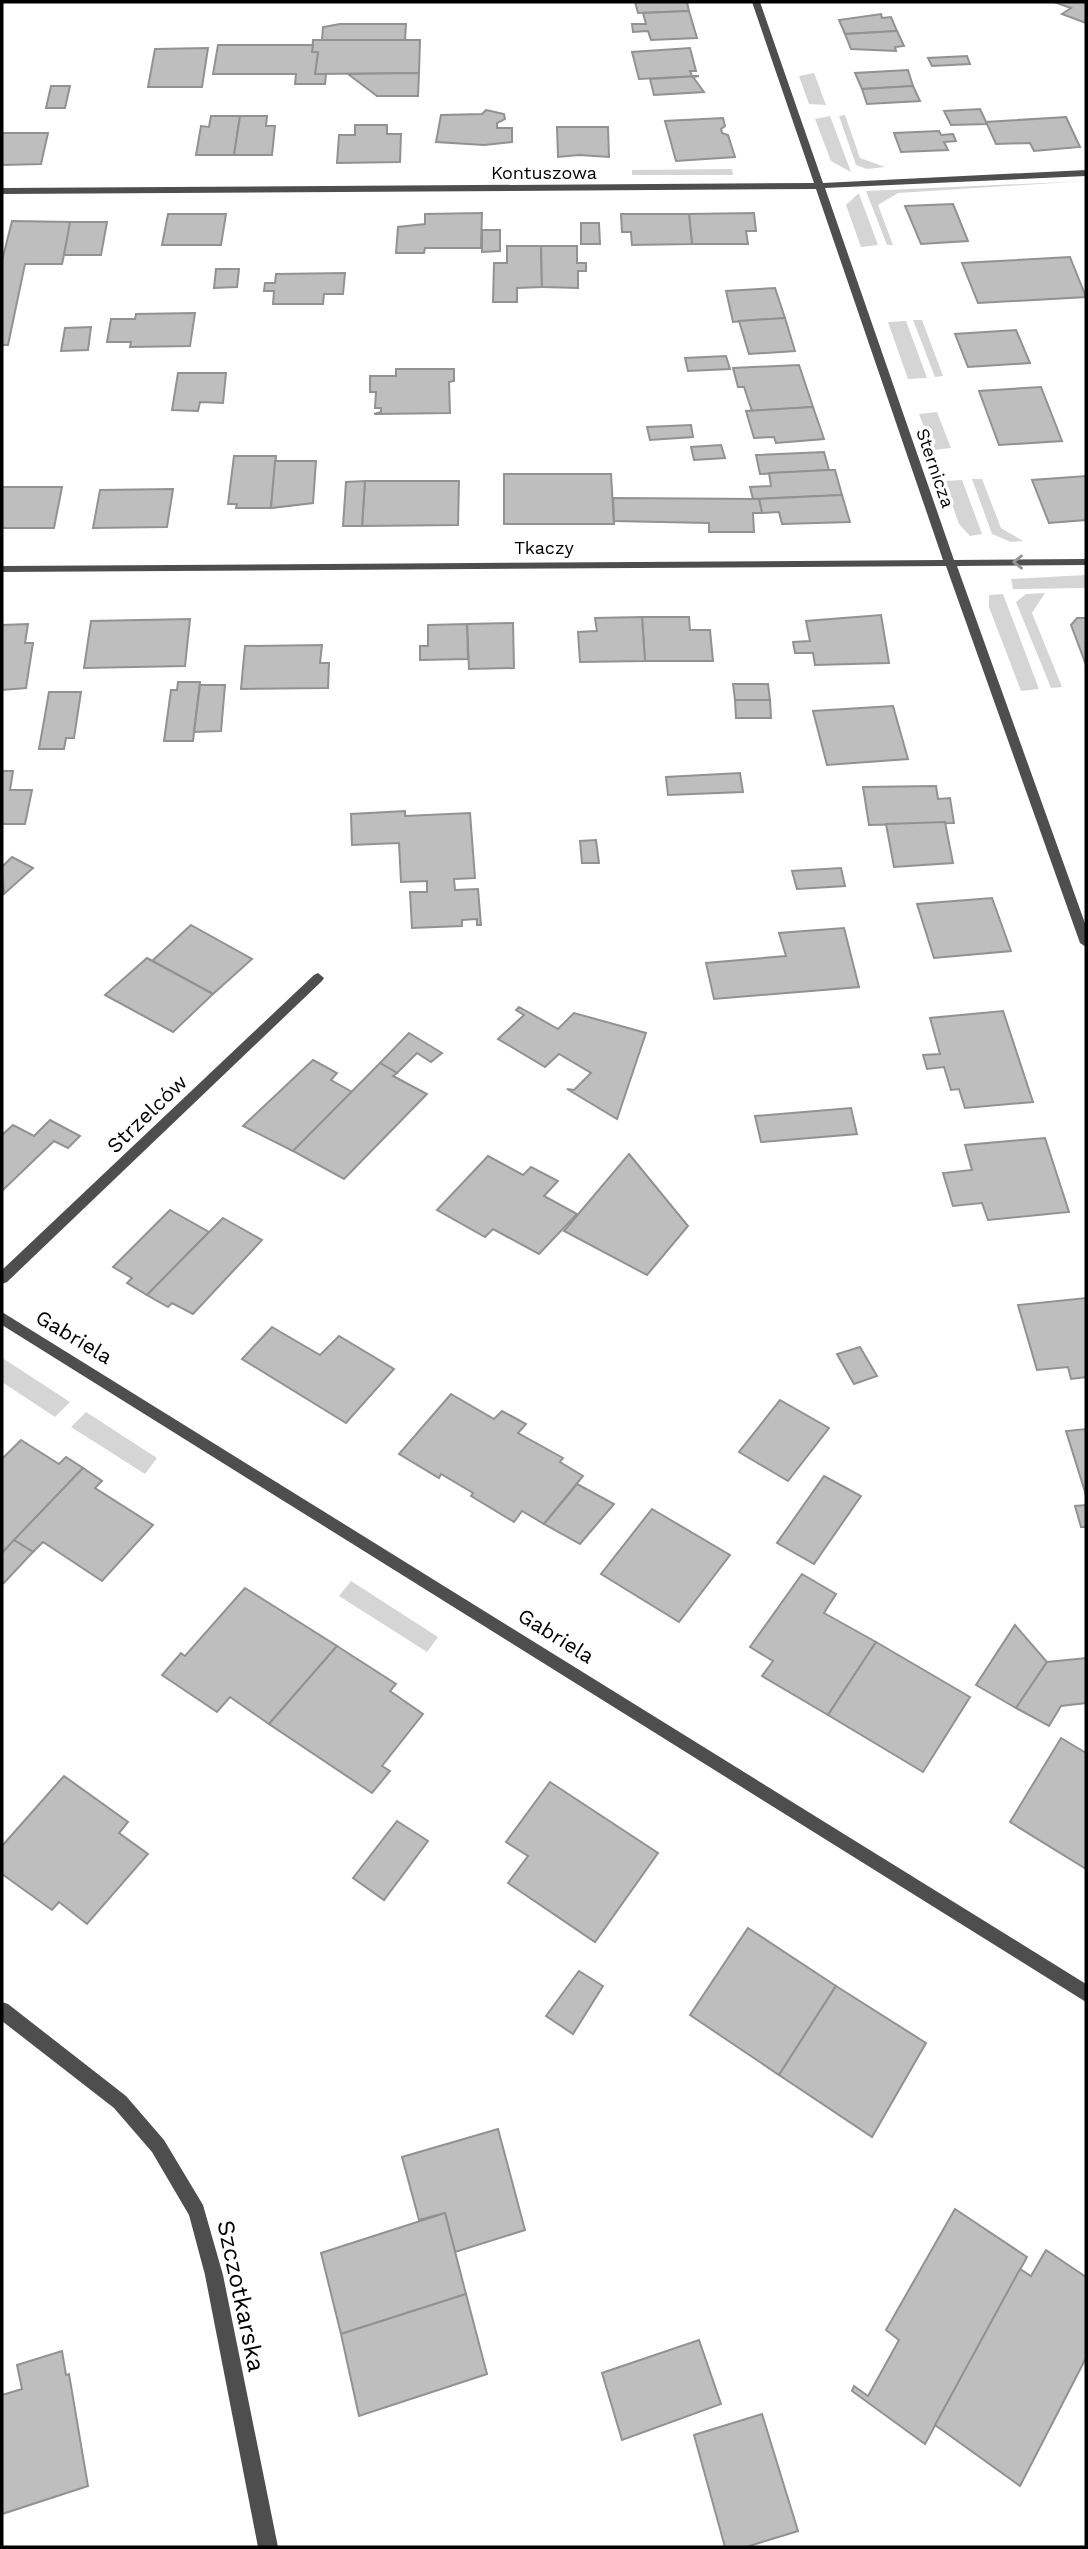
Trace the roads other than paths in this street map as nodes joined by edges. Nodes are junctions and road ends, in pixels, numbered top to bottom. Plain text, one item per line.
1 (755, 2) edge
2 (1086, 173) edge
3 (818, 185) junction
4 (2, 191) edge
5 (1086, 562) edge
6 (950, 563) junction
7 (2, 569) edge
8 (1086, 943) edge
9 (318, 978) dead end
10 (2, 1278) edge
11 (2, 1318) edge
12 (1086, 1994) edge
13 (2, 2010) edge
14 (268, 2547) edge

1 - 3 street, Sternicza
2 - 3 street, Kontuszowa
3 - 4 street, Kontuszowa
3 - 6 street, Sternicza
5 -> 6 street, Tkaczy
6 - 7 street, Tkaczy
6 - 8 street, Sternicza
9 - 10 street, Strzelców
11 - 12 street, Gabriela
13 - 14 street, Szczotkarska

